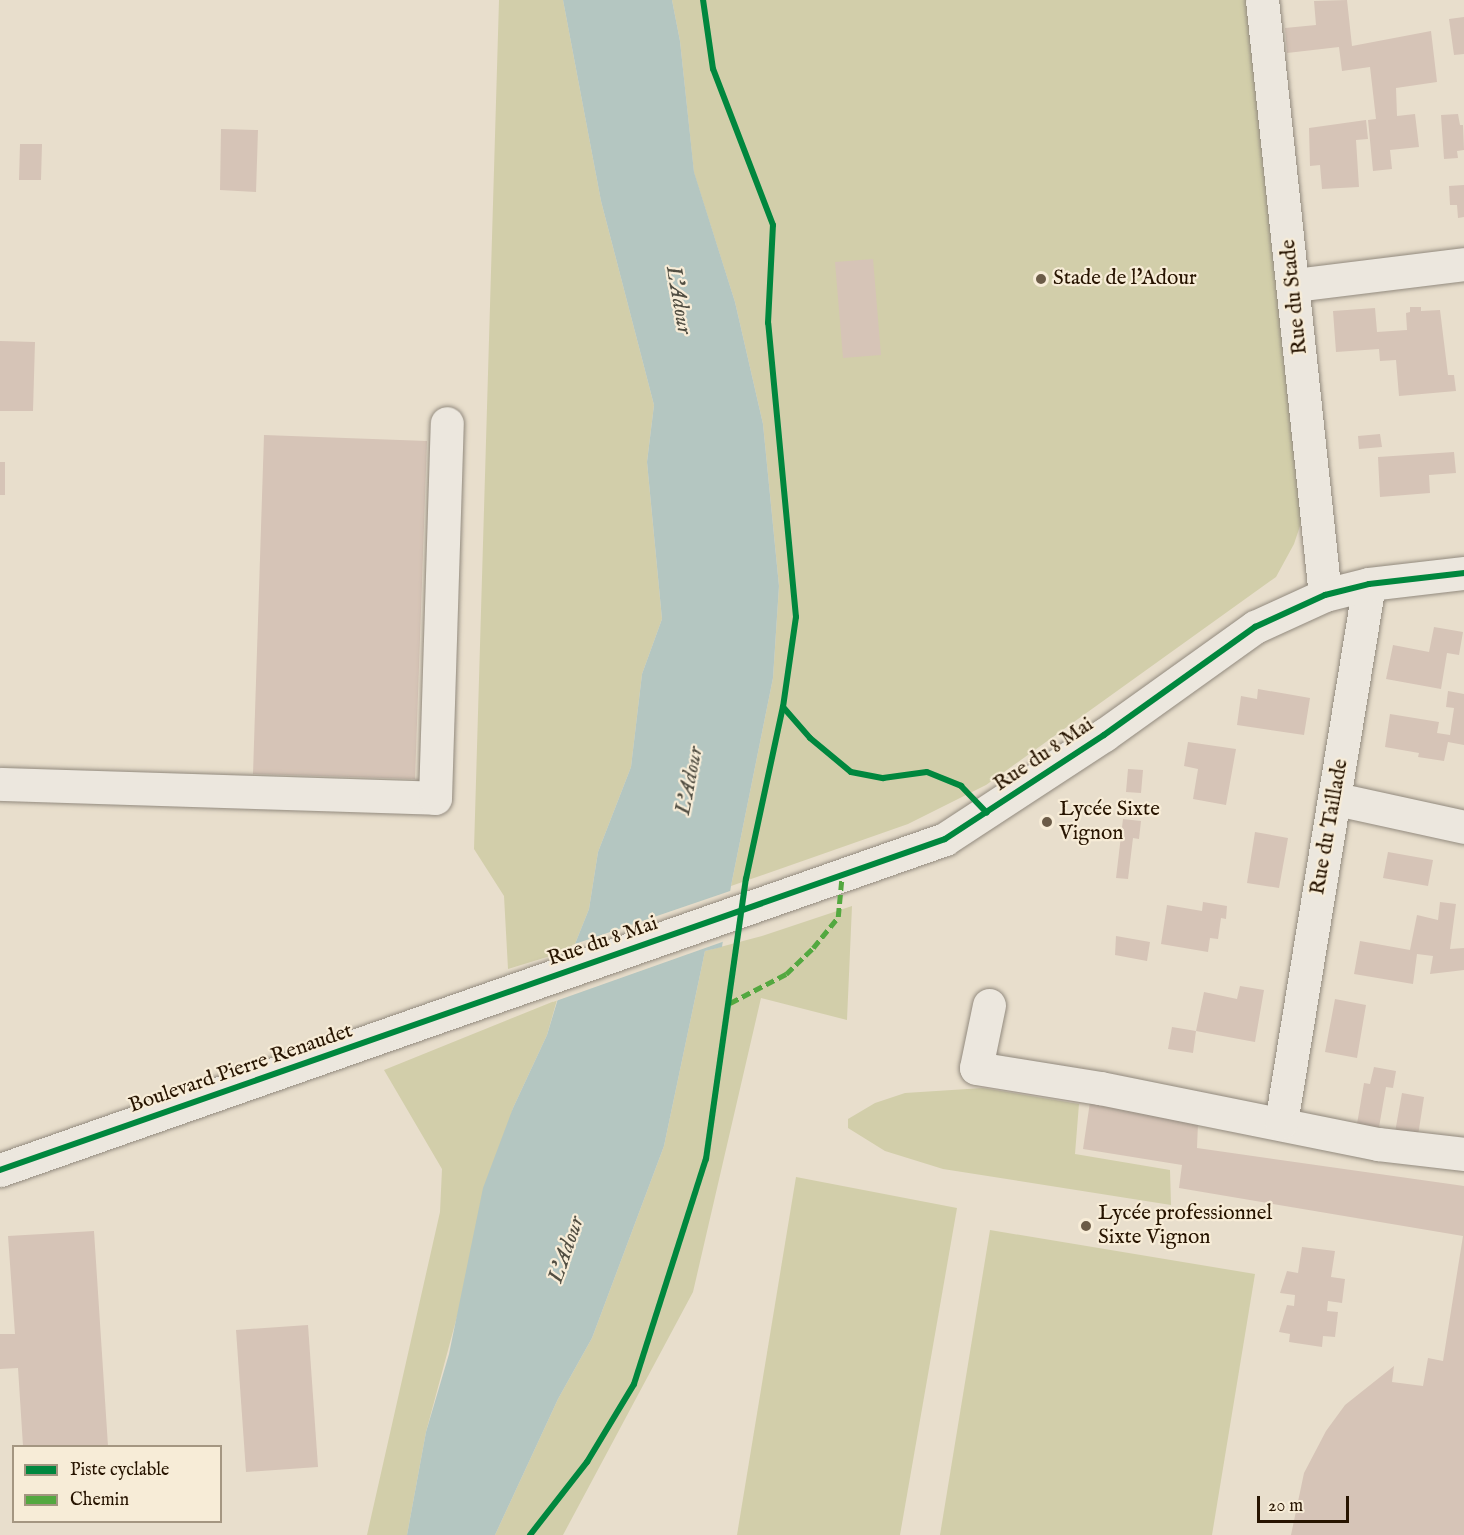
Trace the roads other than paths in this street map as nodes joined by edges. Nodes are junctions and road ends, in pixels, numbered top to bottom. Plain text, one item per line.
1 (1262, 0) edge
2 (1464, 264) edge
3 (1294, 285) junction
4 (447, 423) dead end
5 (1464, 573) edge
6 (1369, 584) junction
7 (1325, 595) junction
8 (0, 784) edge
9 (1336, 799) junction
10 (1464, 827) edge
11 (493, 998) joint
12 (989, 1005) dead end
13 (1281, 1123) junction
14 (1464, 1154) edge
15 (0, 1170) edge

1 - 3 street, Rue du Stade
2 - 3 street
3 - 7 street, Rue du Stade
4 - 8 street
5 - 6 street, Rue du 8 Mai
6 - 7 street, Rue du 8 Mai
6 - 9 street, Rue du Taillade
7 - 11 street, Rue du 8 Mai
9 - 10 street
9 - 13 street, Rue du Taillade
11 - 15 street, Boulevard Pierre Renaudet
12 - 13 street
13 - 14 street

